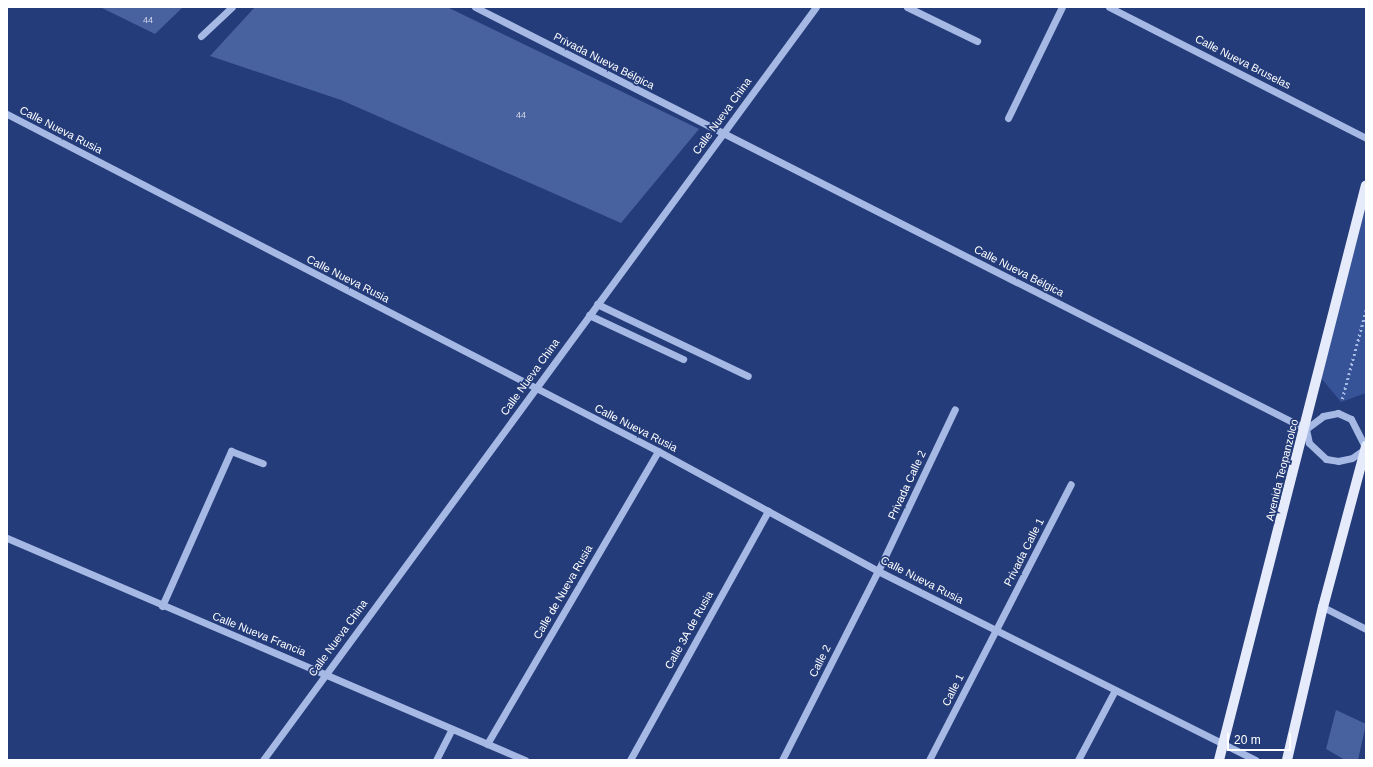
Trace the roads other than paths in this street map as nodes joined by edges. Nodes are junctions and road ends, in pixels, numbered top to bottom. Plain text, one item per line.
1 (232, 7) edge
2 (475, 7) edge
3 (816, 7) edge
4 (907, 7) edge
5 (1062, 7) edge
6 (1109, 7) edge
7 (201, 36) dead end
8 (977, 41) dead end
9 (7, 114) edge
10 (1008, 118) dead end
11 (722, 134) junction
12 (1366, 138) edge
13 (1366, 185) edge
14 (597, 304) junction
15 (589, 315) junction
16 (683, 359) dead end
17 (748, 376) dead end
18 (535, 389) junction
19 (956, 409) dead end
20 (1306, 429) junction
21 (1366, 448) edge
22 (658, 451) junction
23 (263, 463) dead end
24 (1071, 484) dead end
25 (768, 511) junction
26 (7, 538) edge
27 (878, 571) junction
28 (162, 606) junction
29 (1323, 607) junction
30 (1366, 629) edge
31 (996, 630) junction
32 (326, 673) junction
33 (1115, 690) junction
34 (452, 729) junction
35 (487, 744) junction
36 (1223, 745) junction
37 (263, 760) edge
38 (436, 760) edge
39 (525, 760) edge
40 (630, 760) edge
41 (782, 760) edge
42 (929, 760) edge
43 (1078, 760) edge
44 (1219, 760) edge
45 (1255, 760) edge
46 (1287, 760) edge

1 - 7 street
2 - 11 street, Privada Nueva Bélgica
3 - 11 street, Calle Nueva China
4 - 8 street
5 - 10 street
6 - 12 street, Calle Nueva Bruselas
9 - 18 street, Calle Nueva Rusia
11 - 14 street, Calle Nueva China
11 - 20 street, Calle Nueva Bélgica
13 - 20 main road, Avenida Teopanzolco
14 - 15 street, Calle Nueva China
14 - 17 street
15 - 16 street
15 - 18 street, Calle Nueva China
18 - 22 street, Calle Nueva Rusia
18 - 32 street, Calle Nueva China
19 - 27 street, Privada Calle 2
20 - 21 street
20 - 21 street
20 - 36 main road, Avenida Teopanzolco
21 - 29 main road
22 - 25 street, Calle Nueva Rusia
22 - 35 street, Calle de Nueva Rusia
23 - 28 street
24 - 31 street, Privada Calle 1
25 - 27 street, Calle Nueva Rusia
25 - 40 street, Calle 3A de Rusia
26 - 28 street, Calle Nueva Francia
27 - 31 street, Calle Nueva Rusia
27 - 41 street, Calle 2
28 - 32 street, Calle Nueva Francia
29 - 30 street
29 - 46 main road
31 - 33 street, Calle Nueva Rusia
31 - 42 street, Calle 1
32 - 34 street, Calle Nueva Francia
32 - 37 street, Calle Nueva China
33 - 36 street, Calle Nueva Rusia
33 - 43 street
34 - 35 street, Calle Nueva Francia
34 - 38 street
35 - 39 street, Calle Nueva Francia
36 - 44 main road, Avenida Teopanzolco
36 - 45 street, Calle Nueva Rusia

